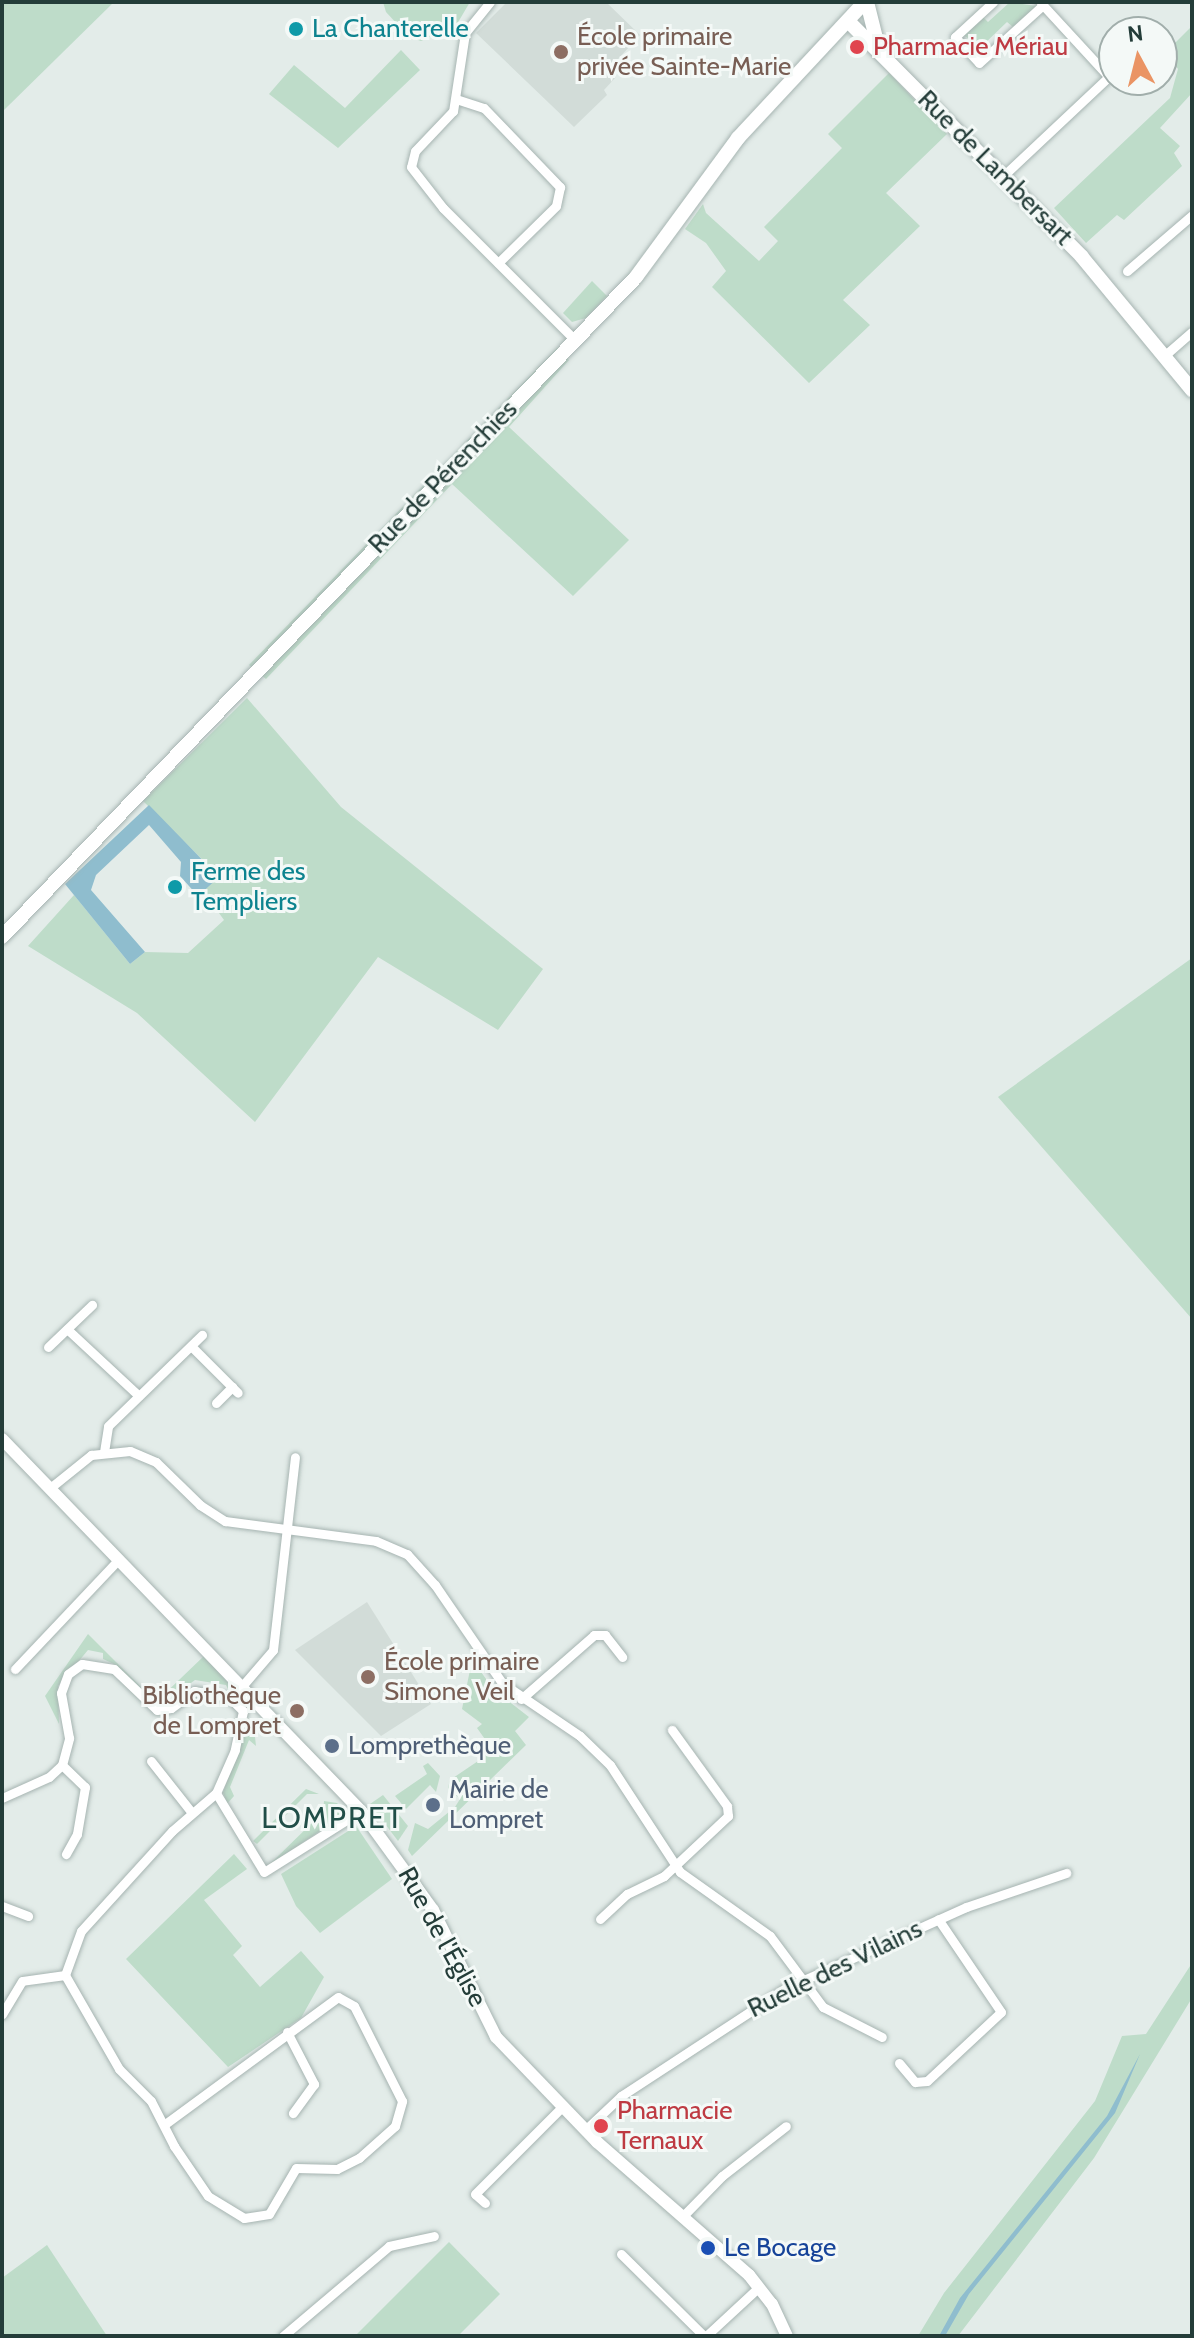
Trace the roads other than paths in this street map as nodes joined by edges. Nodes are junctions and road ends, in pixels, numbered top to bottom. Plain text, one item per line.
1 (490, 2) edge
2 (866, 2) edge
3 (993, 2) edge
4 (1042, 4) edge
5 (849, 22) junction
6 (879, 50) junction
7 (1098, 61) edge
8 (1098, 88) edge
9 (456, 99) junction
10 (1002, 177) junction
11 (1192, 215) edge
12 (498, 263) junction
13 (1127, 271) dead end
14 (1192, 332) edge
15 (575, 340) junction
16 (1167, 353) junction
17 (1192, 380) edge
18 (1192, 390) edge
19 (2, 937) edge
20 (92, 1305) dead end
21 (67, 1329) junction
22 (202, 1335) dead end
23 (191, 1346) junction
24 (48, 1347) dead end
25 (139, 1396) junction
26 (216, 1403) dead end
27 (2, 1439) edge
28 (104, 1452) junction
29 (295, 1457) dead end
30 (50, 1488) junction
31 (286, 1531) junction
32 (119, 1559) junction
33 (622, 1657) dead end
34 (15, 1669) dead end
35 (244, 1686) junction
36 (233, 1699) junction
37 (521, 1699) junction
38 (672, 1730) dead end
39 (151, 1761) dead end
40 (62, 1765) junction
41 (216, 1793) junction
42 (2, 1798) edge
43 (361, 1811) junction
44 (192, 1813) junction
45 (66, 1854) dead end
46 (674, 1866) junction
47 (1066, 1873) dead end
48 (2, 1906) edge
49 (28, 1916) dead end
50 (600, 1919) dead end
51 (938, 1919) junction
52 (65, 1975) junction
53 (801, 1980) junction
54 (2, 2014) edge
55 (287, 2032) junction
56 (882, 2037) dead end
57 (899, 2063) dead end
58 (562, 2107) junction
59 (293, 2113) dead end
60 (164, 2125) junction
61 (786, 2126) dead end
62 (585, 2130) junction
63 (485, 2203) dead end
64 (683, 2216) junction
65 (434, 2236) dead end
66 (621, 2254) dead end
67 (759, 2287) junction
68 (283, 2336) edge
69 (705, 2336) edge
70 (787, 2336) edge

1 - 9 street
2 - 5 main road, Rue de Pérenchies
2 - 6 main road
3 - 4 street
4 - 7 street
5 - 6 main road, Rue de Lambersart
5 - 15 main road, Rue de Pérenchies
6 - 10 main road, Rue de Lambersart
8 - 10 street
9 - 12 street
9 - 12 street
10 - 16 main road, Rue de Lambersart
11 - 13 street
12 - 15 street
14 - 16 street
15 - 19 main road, Rue de Pérenchies
16 - 17 main road, Rue de Lambersart
16 - 18 main road, Rue de Lambersart
20 - 21 street
21 - 24 street
21 - 25 street
22 - 23 street
23 - 25 street
23 - 26 street
25 - 28 street
27 - 30 street, Rue de l'Église
28 - 30 street
28 - 31 street
29 - 31 street
30 - 32 street, Rue de l'Église
31 - 35 street
31 - 37 street
32 - 34 street
32 - 35 street, Rue de l'Église
33 - 37 street
35 - 36 street
35 - 43 street, Rue de l'Église
36 - 40 street
36 - 41 street
37 - 46 street
38 - 46 street
39 - 44 street
40 - 42 street
40 - 45 street
41 - 43 street
41 - 44 street
43 - 58 street, Rue de l'Église
44 - 52 street
46 - 50 street
46 - 53 street
47 - 51 street, Ruelle des Vilains
48 - 49 street
51 - 53 street, Ruelle des Vilains
51 - 57 street
52 - 54 street
52 - 60 street
53 - 56 street
53 - 62 street, Ruelle des Vilains
55 - 59 street
55 - 60 street
55 - 60 street
58 - 62 street, Rue de l'Église
58 - 63 street
61 - 64 street
62 - 64 street, Rue de l'Église
64 - 67 street, Rue de l'Église
65 - 68 street
66 - 69 street
67 - 69 street
67 - 70 street, Rue de l'Église

